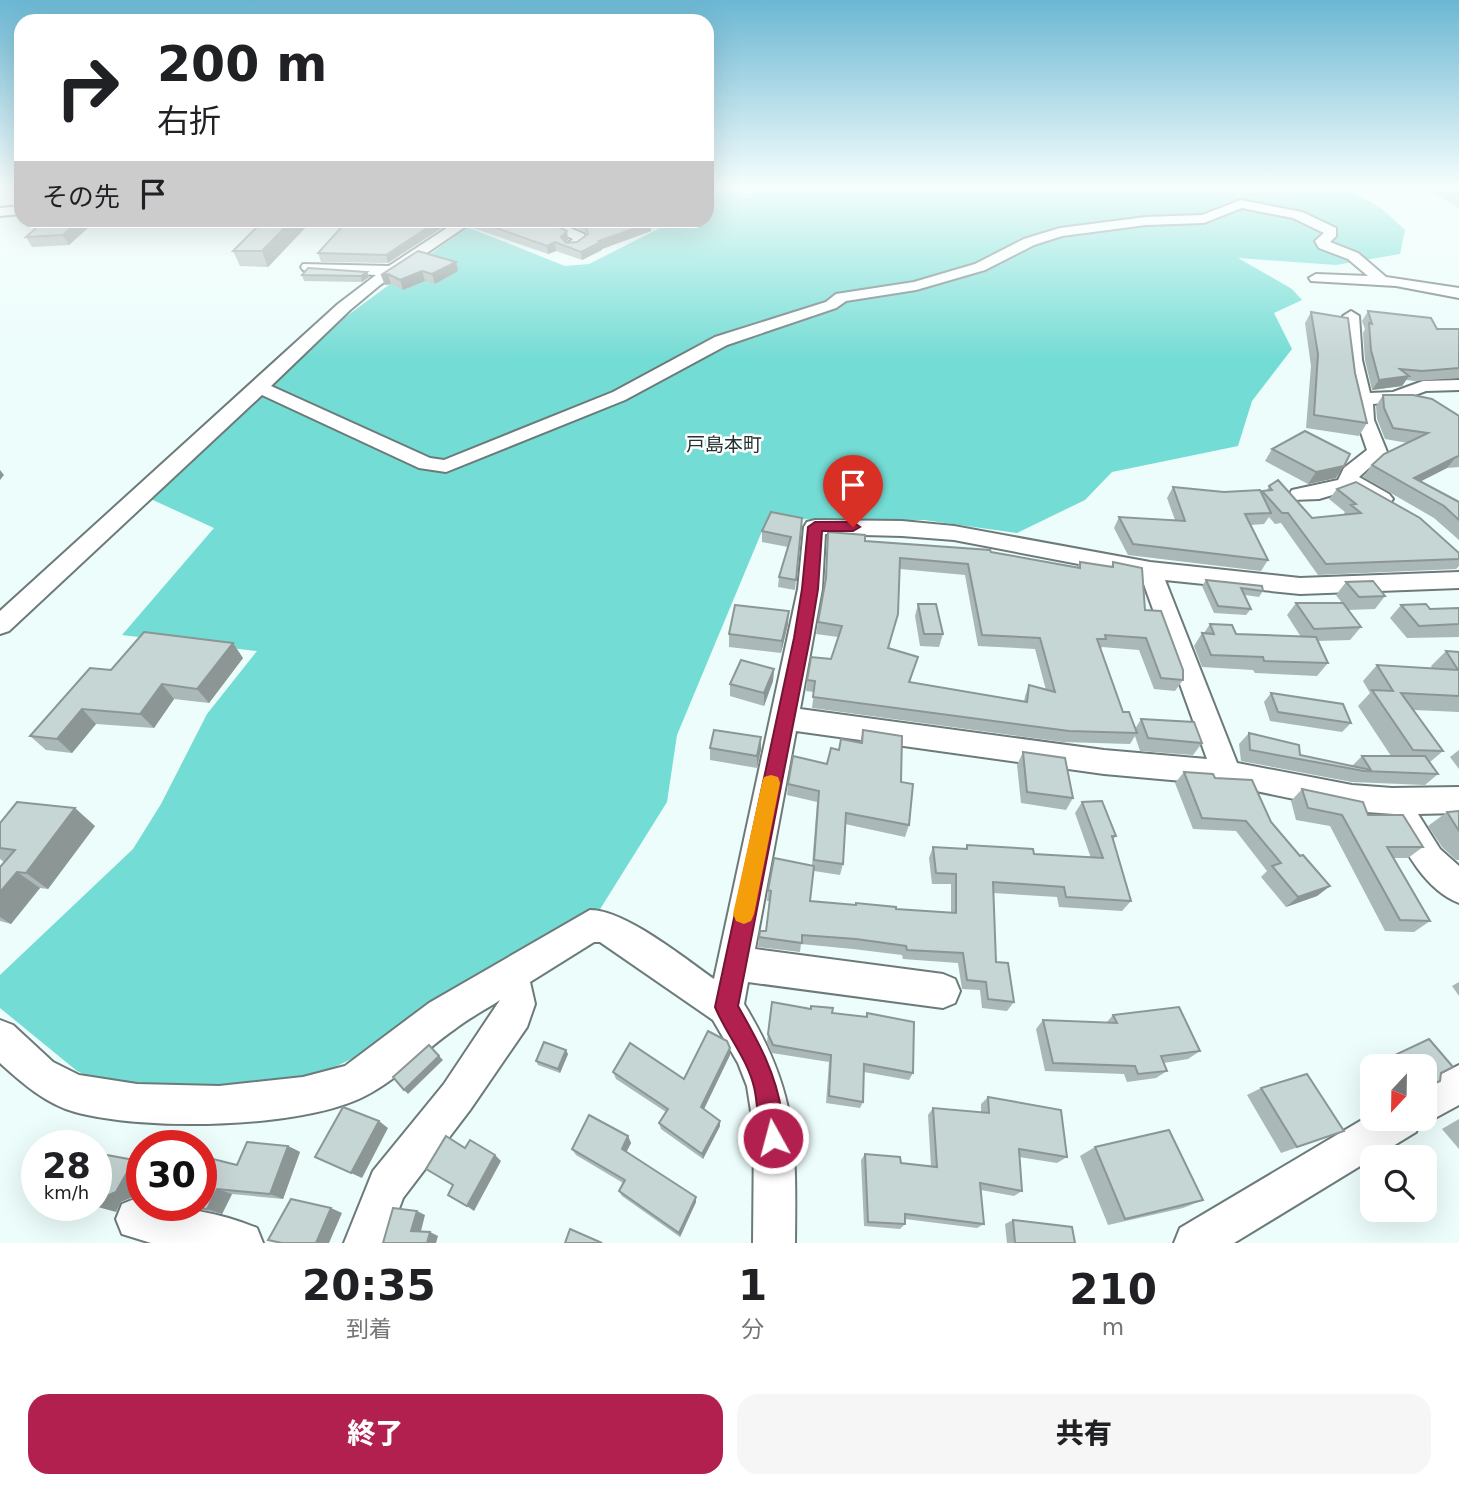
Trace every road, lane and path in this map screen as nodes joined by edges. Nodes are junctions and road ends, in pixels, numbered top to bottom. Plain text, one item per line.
1 (434, 243) edge
2 (578, 243) edge
3 (1026, 243) edge
4 (1323, 243) edge
5 (572, 246) edge
6 (391, 263) junction
7 (308, 267) edge
8 (1316, 278) dead end
9 (1382, 281) junction
10 (1459, 293) edge
11 (1351, 316) dead end
12 (1459, 385) edge
13 (260, 387) junction
14 (1396, 397) junction
15 (1363, 399) junction
16 (1433, 404) edge
17 (1349, 477) junction
18 (1299, 495) dead end
19 (1401, 510) edge
20 (1150, 570) junction
21 (1459, 580) edge
22 (0, 625) edge
23 (785, 718) junction
24 (1227, 773) junction
25 (1459, 800) edge
26 (1394, 801) junction
27 (1459, 888) edge
28 (734, 963) junction
29 (509, 975) junction
30 (943, 991) dead end
31 (726, 1007) junction
32 (0, 1038) edge
33 (1459, 1084) edge
34 (1437, 1097) edge
35 (1380, 1131) edge
36 (146, 1221) edge
37 (242, 1243) edge
38 (365, 1243) edge
39 (774, 1243) edge
40 (1195, 1243) edge

1 - 6 street
2 - 5 street
3 - 13 street
4 - 9 street
6 - 7 street
6 - 13 street
8 - 9 street
9 - 10 street
11 - 15 street
12 - 14 street
13 - 22 street
14 - 15 street
14 - 16 street
15 - 17 street
17 - 18 street
17 - 19 street
20 - 21 street
20 - 23 street
20 - 24 street
23 - 24 street
23 - 28 street
24 - 26 street
25 - 26 street
26 - 27 street
28 - 30 street
28 - 31 street
29 - 31 street
29 - 32 street
29 - 38 street
31 - 39 street
33 - 34 street
35 - 40 street
36 - 37 street

